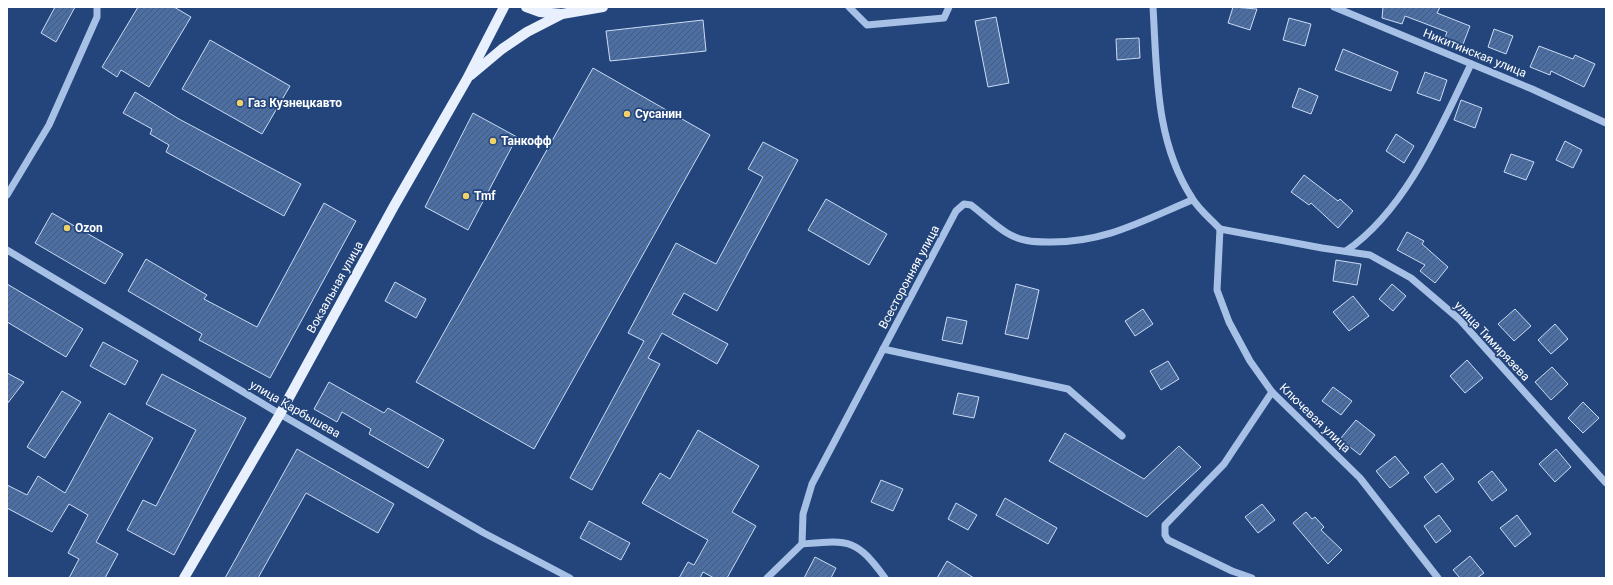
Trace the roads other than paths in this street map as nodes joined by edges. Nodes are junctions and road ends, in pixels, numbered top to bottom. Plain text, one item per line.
1 (97, 7) edge
2 (504, 7) edge
3 (526, 7) edge
4 (603, 7) edge
5 (849, 7) edge
6 (950, 7) edge
7 (1152, 7) edge
8 (1334, 7) edge
9 (562, 14) junction
10 (1471, 64) junction
11 (467, 79) junction
12 (1606, 123) edge
13 (7, 195) edge
14 (1192, 200) junction
15 (1220, 229) junction
16 (1346, 251) junction
17 (10, 252) edge
18 (883, 350) junction
19 (1272, 392) junction
20 (280, 414) junction
21 (1122, 436) dead end
22 (1606, 483) edge
23 (802, 544) junction
24 (1231, 574) edge
25 (184, 578) edge
26 (570, 578) edge
27 (767, 578) edge
28 (884, 578) edge
29 (1252, 578) edge
30 (1438, 578) edge

1 - 13 street
2 - 11 main road, Вокзальная улица
3 - 9 main road
4 - 9 main road
5 - 6 street
7 - 14 street
8 - 10 street, Никитинская улица
9 - 11 main road
10 - 12 street, Никитинская улица
10 - 16 street
11 - 20 main road, Вокзальная улица
14 - 15 street
14 - 18 street, Всесторонняя улица
15 - 16 street, улица Тимирязева
15 - 19 street, Ключевая улица
16 - 22 street, улица Тимирязева
17 - 20 street, улица Карбышева
18 - 21 street
18 - 23 street, Всесторонняя улица
19 - 24 street
19 - 30 street, Ключевая улица
20 - 25 main road, Вокзальная улица
20 - 26 street, улица Карбышева
23 - 27 street
23 - 28 street
24 - 29 street

